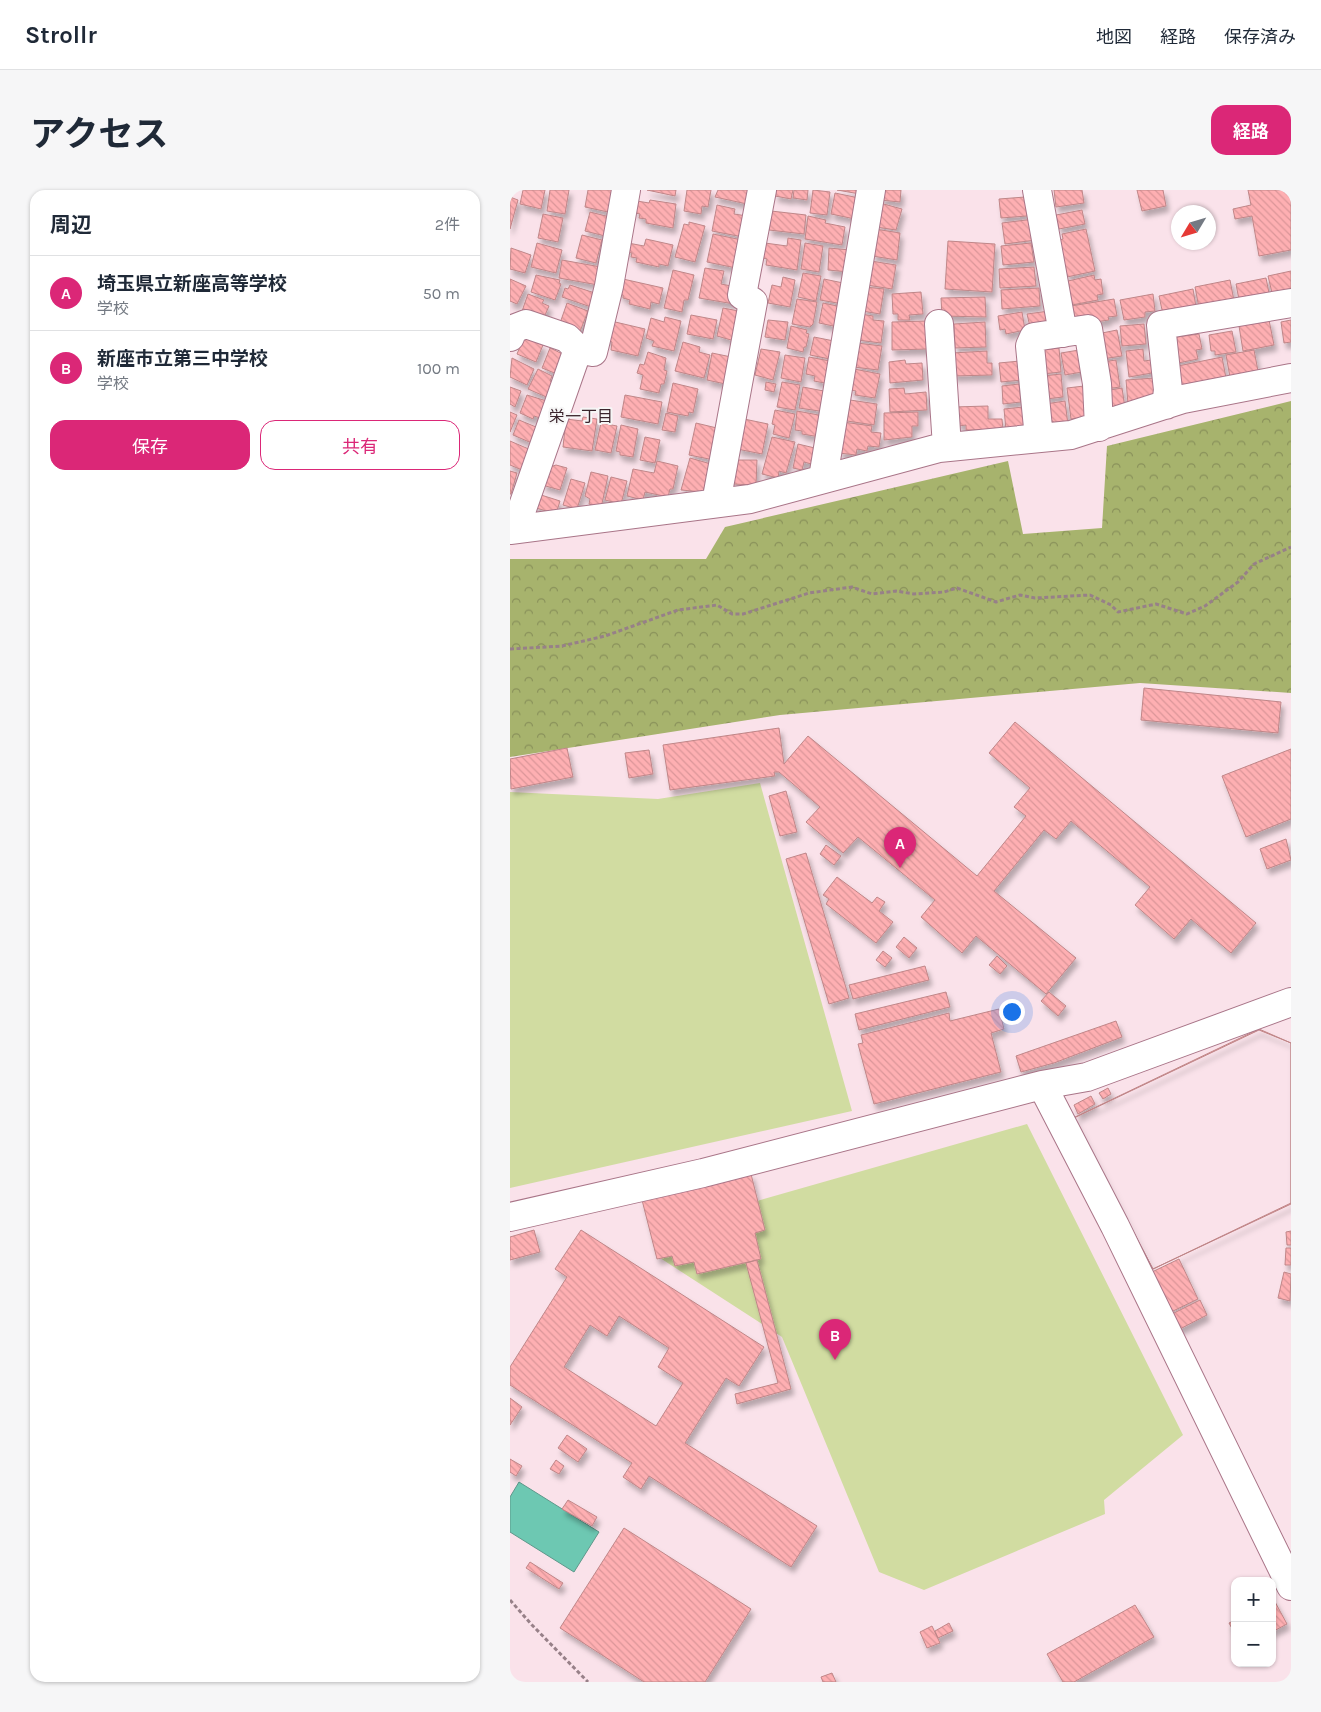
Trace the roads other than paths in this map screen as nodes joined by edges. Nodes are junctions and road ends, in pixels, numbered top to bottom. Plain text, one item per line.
1 (626, 190) edge
2 (762, 190) edge
3 (871, 190) edge
4 (1037, 190) edge
5 (1291, 303) edge
6 (939, 324) dead end
7 (1063, 333) junction
8 (510, 337) edge
9 (578, 349) junction
10 (1291, 378) edge
11 (1166, 405) junction
12 (1099, 428) junction
13 (1039, 438) junction
14 (947, 447) junction
15 (823, 478) junction
16 (716, 503) junction
17 (513, 529) edge
18 (1291, 1002) edge
19 (1042, 1085) junction
20 (510, 1217) edge
21 (1291, 1586) edge

1 - 9 street
2 - 16 street
3 - 15 street
4 - 7 street
5 - 11 street
6 - 14 street
7 - 12 street
7 - 13 street
8 - 9 street
9 - 17 street
10 - 11 street
11 - 12 street
12 - 13 street
13 - 14 street
14 - 15 street
15 - 16 street
16 - 17 street
18 - 19 street
19 - 20 street
19 - 21 street

